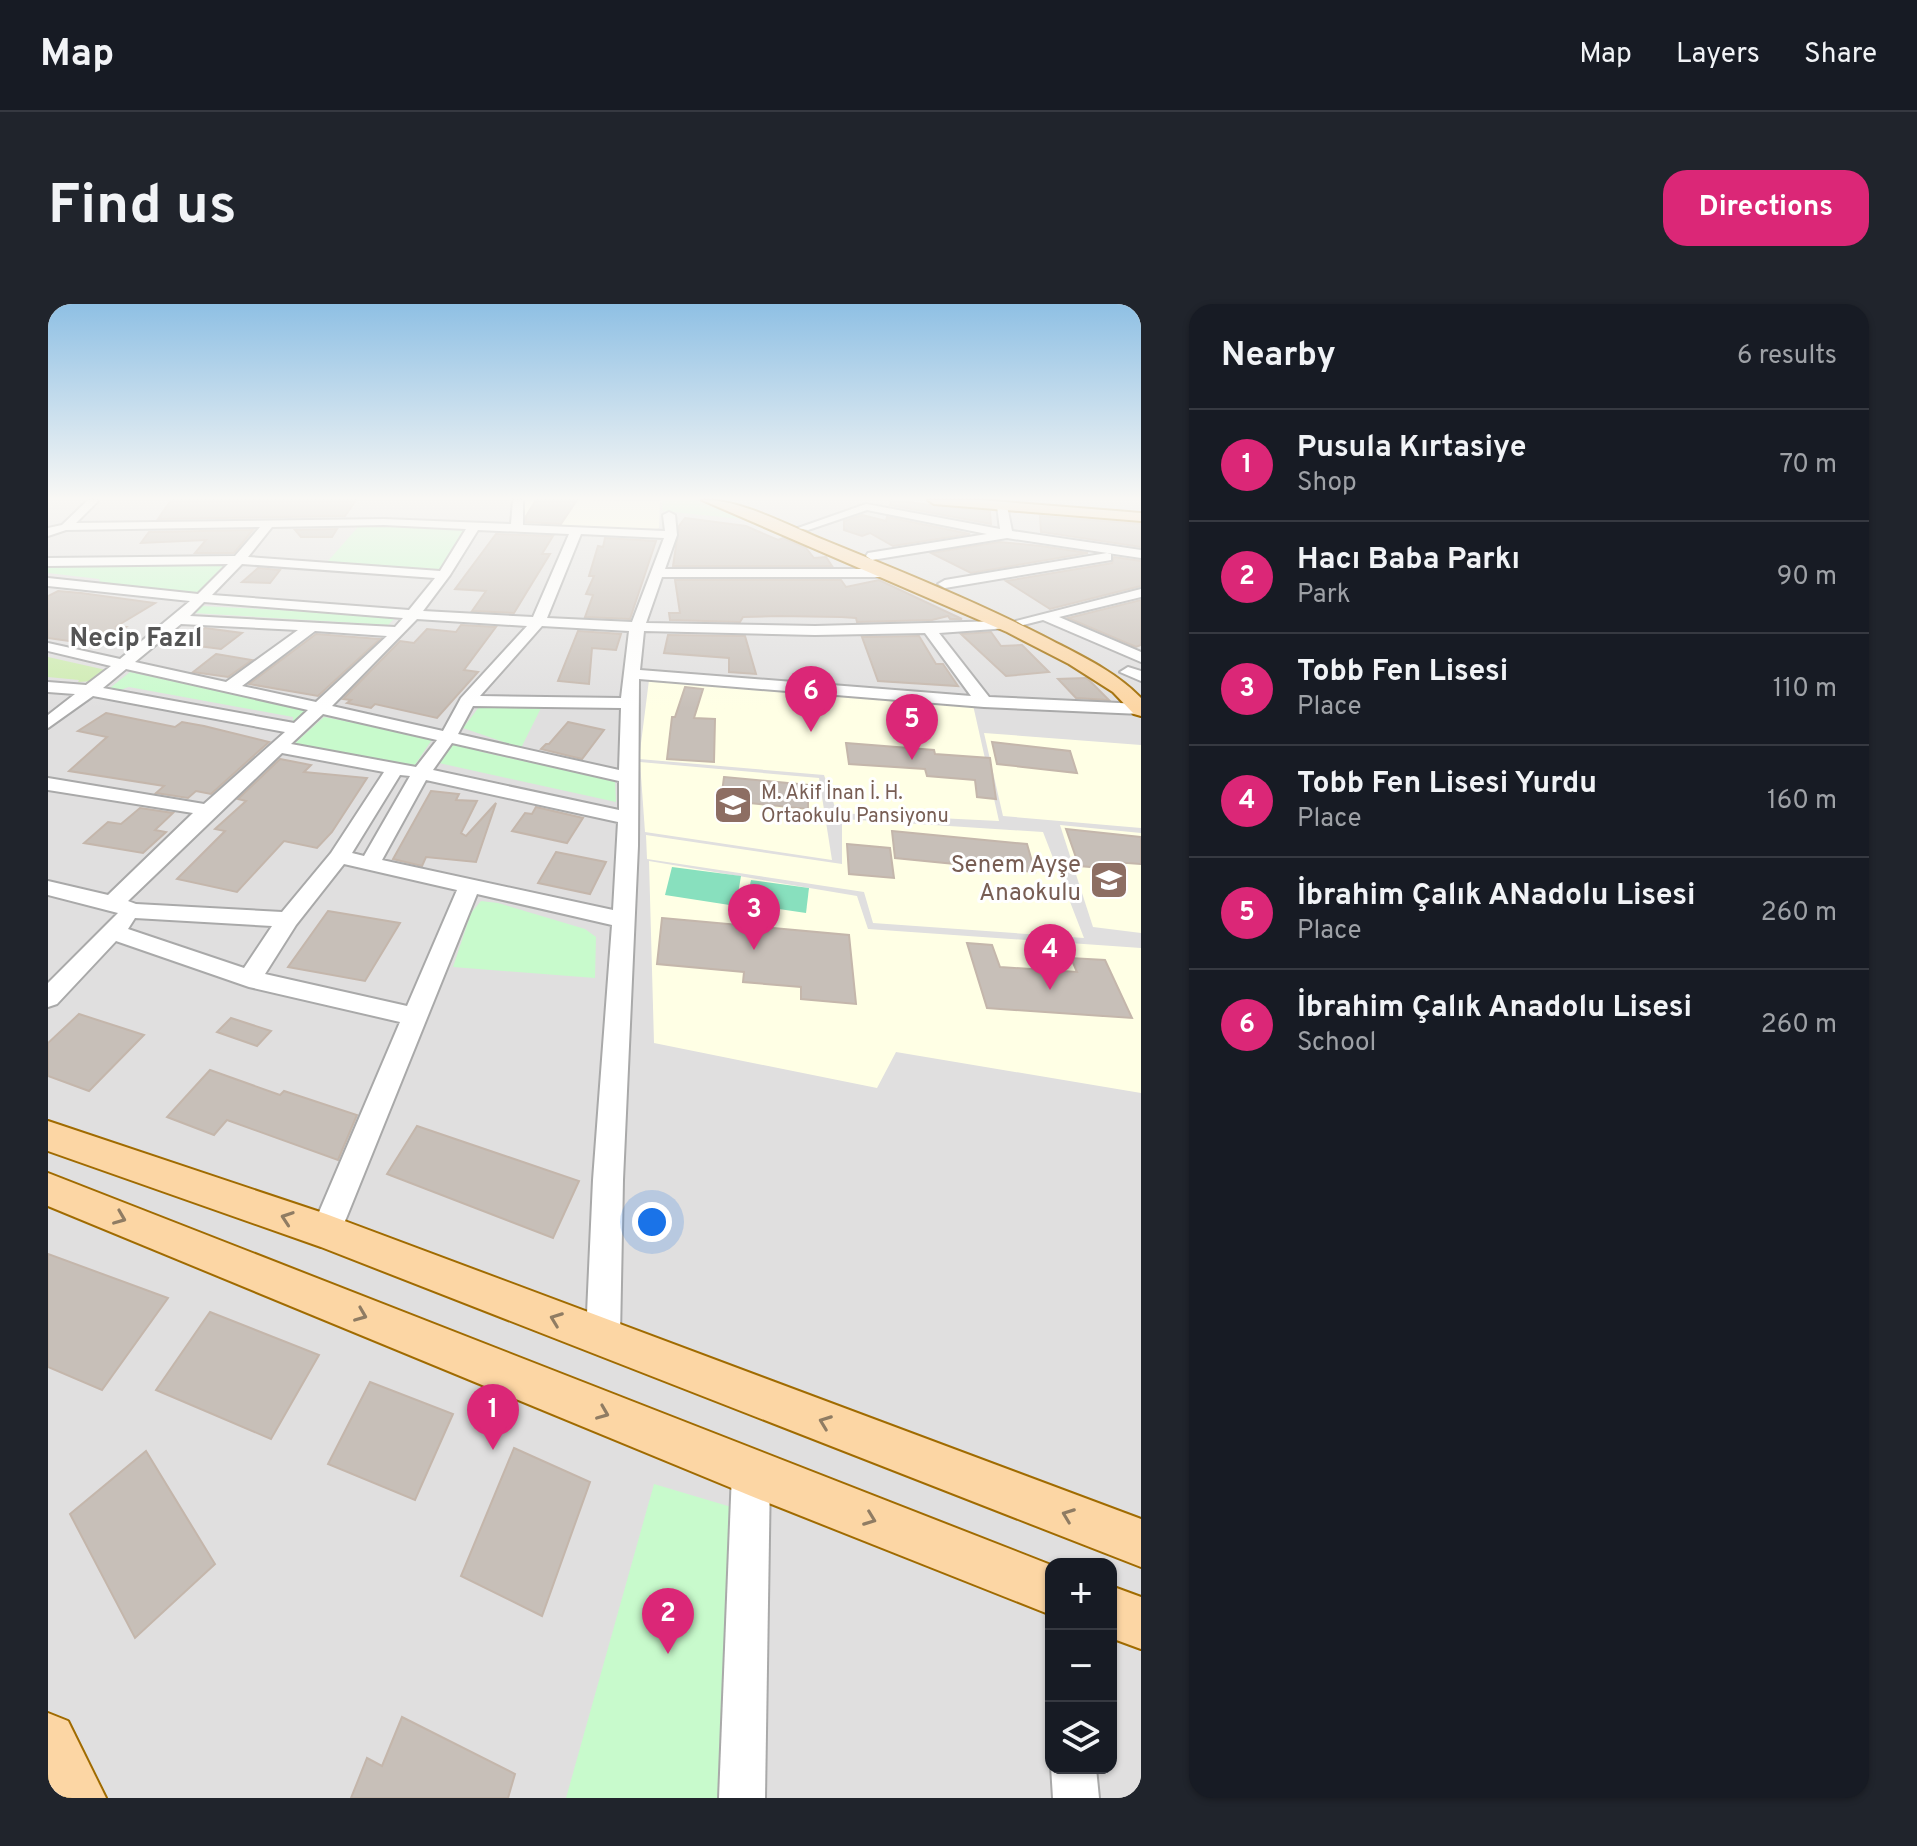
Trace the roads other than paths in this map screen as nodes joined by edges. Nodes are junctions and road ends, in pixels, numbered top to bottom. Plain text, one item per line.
1 (231, 570) edge
2 (368, 570) edge
3 (447, 570) edge
4 (560, 570) edge
5 (659, 570) edge
6 (884, 570) edge
7 (908, 570) edge
8 (1036, 570) edge
9 (658, 573) junction
10 (892, 573) junction
11 (444, 575) junction
12 (48, 582) edge
13 (945, 584) junction
14 (1141, 593) edge
15 (196, 600) junction
16 (414, 615) junction
17 (1045, 616) junction
18 (175, 619) junction
19 (1023, 621) junction
20 (538, 622) junction
21 (1003, 625) junction
22 (312, 627) junction
23 (637, 627) junction
24 (930, 630) junction
25 (399, 632) junction
26 (48, 647) edge
27 (123, 664) junction
28 (1135, 666) edge
29 (632, 674) junction
30 (48, 687) edge
31 (227, 689) junction
32 (89, 690) junction
33 (467, 701) junction
34 (984, 702) junction
35 (629, 703) junction
36 (1140, 706) edge
37 (319, 708) junction
38 (48, 723) edge
39 (298, 729) junction
40 (448, 737) junction
41 (277, 747) junction
42 (395, 768) junction
43 (421, 773) junction
44 (626, 777) junction
45 (48, 784) edge
46 (208, 810) junction
47 (628, 818) junction
48 (339, 857) junction
49 (369, 865) junction
50 (470, 885) junction
51 (48, 888) edge
52 (123, 907) junction
53 (288, 920) junction
54 (624, 920) junction
55 (111, 931) junction
56 (249, 979) junction
57 (48, 998) edge
58 (417, 1017) junction
59 (48, 1136) edge
60 (48, 1189) edge
61 (326, 1231) junction
62 (603, 1336) junction
63 (751, 1473) junction
64 (1141, 1543) edge
65 (1045, 1588) edge
66 (1117, 1614) edge
67 (1141, 1623) edge
68 (48, 1741) edge
69 (1074, 1774) edge
70 (77, 1798) edge
71 (742, 1798) edge
72 (1076, 1798) edge

1 - 15 street
2 - 11 street
3 - 11 street
4 - 20 street
5 - 9 street
6 - 10 main road
7 - 13 main road
8 - 13 street
9 - 10 street
9 - 23 street
10 - 21 main road
11 - 16 street
12 - 15 street
13 - 19 main road
14 - 17 street
15 - 16 street
15 - 18 street
16 - 20 street
16 - 25 street
17 - 19 street
17 - 28 street
18 - 22 street
18 - 27 street
19 - 28 main road
20 - 23 street
20 - 33 street
21 - 24 street
21 - 36 main road
22 - 25 street
22 - 31 street
23 - 24 street
23 - 29 street
24 - 34 street
25 - 37 street
26 - 27 street
27 - 31 street
27 - 32 street
29 - 34 street
29 - 35 street
30 - 32 street
31 - 37 street
32 - 38 street
32 - 39 street
33 - 35 street
33 - 40 street
34 - 36 street
35 - 44 street
37 - 39 street
37 - 40 street
39 - 41 street
40 - 43 street
40 - 44 street
41 - 42 street
41 - 46 street
42 - 43 street
42 - 48 street
43 - 47 street
43 - 49 street
44 - 47 street
45 - 46 street
46 - 52 street
47 - 54 street
48 - 49 street
48 - 53 street
49 - 50 street
50 - 54 street
50 - 58 street
51 - 52 street
52 - 53 street
52 - 55 street
53 - 56 street
54 - 62 street
55 - 56 street
55 - 57 street
56 - 58 street
58 - 61 street
61 -> 59 main road
60 -> 63 main road
62 -> 61 main road
64 -> 62 main road
63 -> 65 main road
63 - 71 street
66 - 67 main road
68 - 70 main road
69 - 72 street

